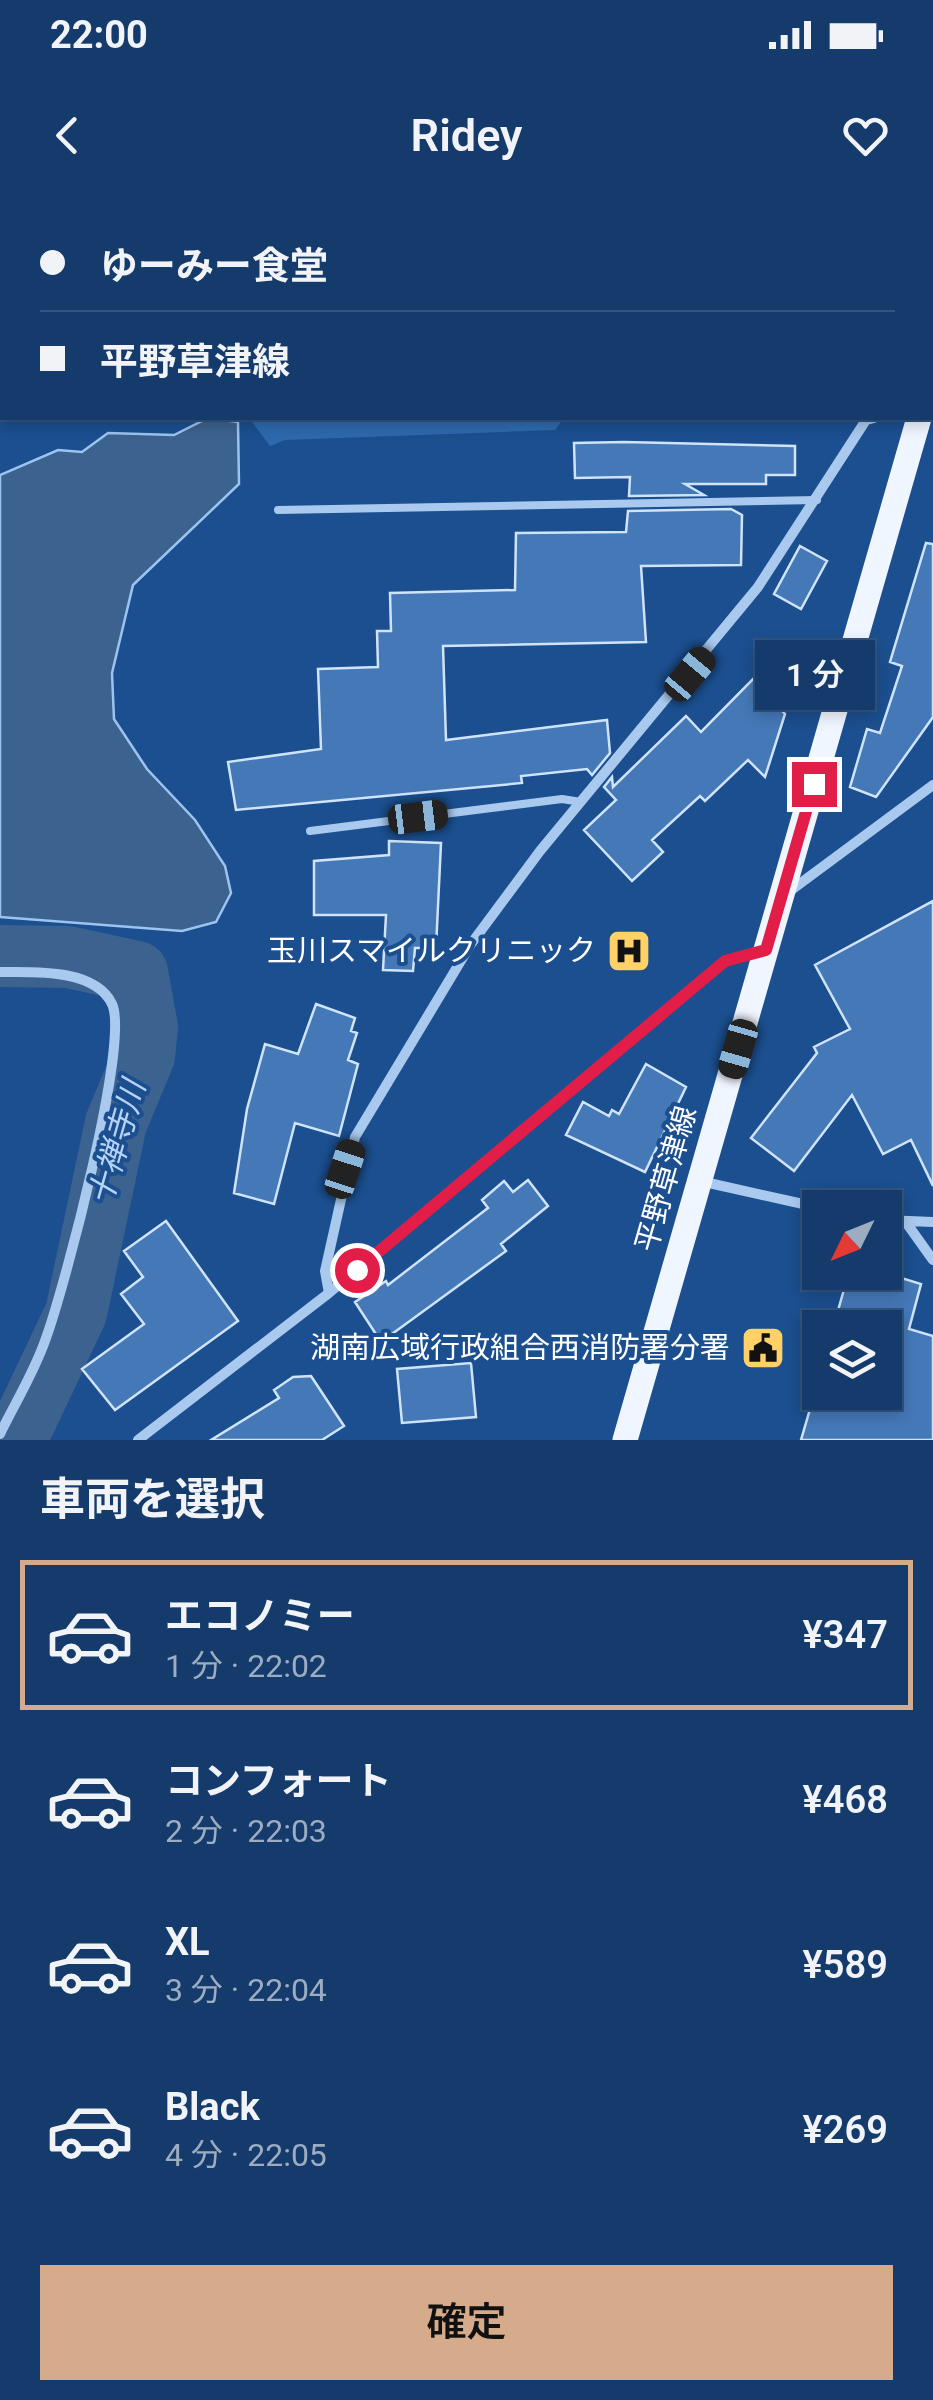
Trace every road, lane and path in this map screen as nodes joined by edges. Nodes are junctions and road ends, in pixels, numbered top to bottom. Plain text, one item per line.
1 (866, 420) edge
2 (918, 420) edge
3 (817, 500) junction
4 (278, 510) dead end
5 (933, 785) edge
6 (581, 802) junction
7 (310, 830) dead end
8 (782, 898) junction
9 (766, 950) junction
10 (0, 972) edge
11 (699, 1181) junction
12 (802, 1204) edge
13 (902, 1221) edge
14 (905, 1221) junction
15 (933, 1222) edge
16 (933, 1260) edge
17 (329, 1293) junction
18 (0, 1434) edge
19 (138, 1440) edge
20 (625, 1440) edge

1 - 3 street
2 - 8 main road, 平野草津線
3 - 4 lane
3 - 6 street
5 - 8 street
6 - 7 lane
6 - 17 street
8 - 9 main road, 平野草津線
9 - 11 main road, 平野草津線
9 - 17 street
10 - 18 street
11 - 12 street
11 - 20 main road, 平野草津線
13 - 14 street
14 - 15 street
14 - 16 street
17 - 19 street

